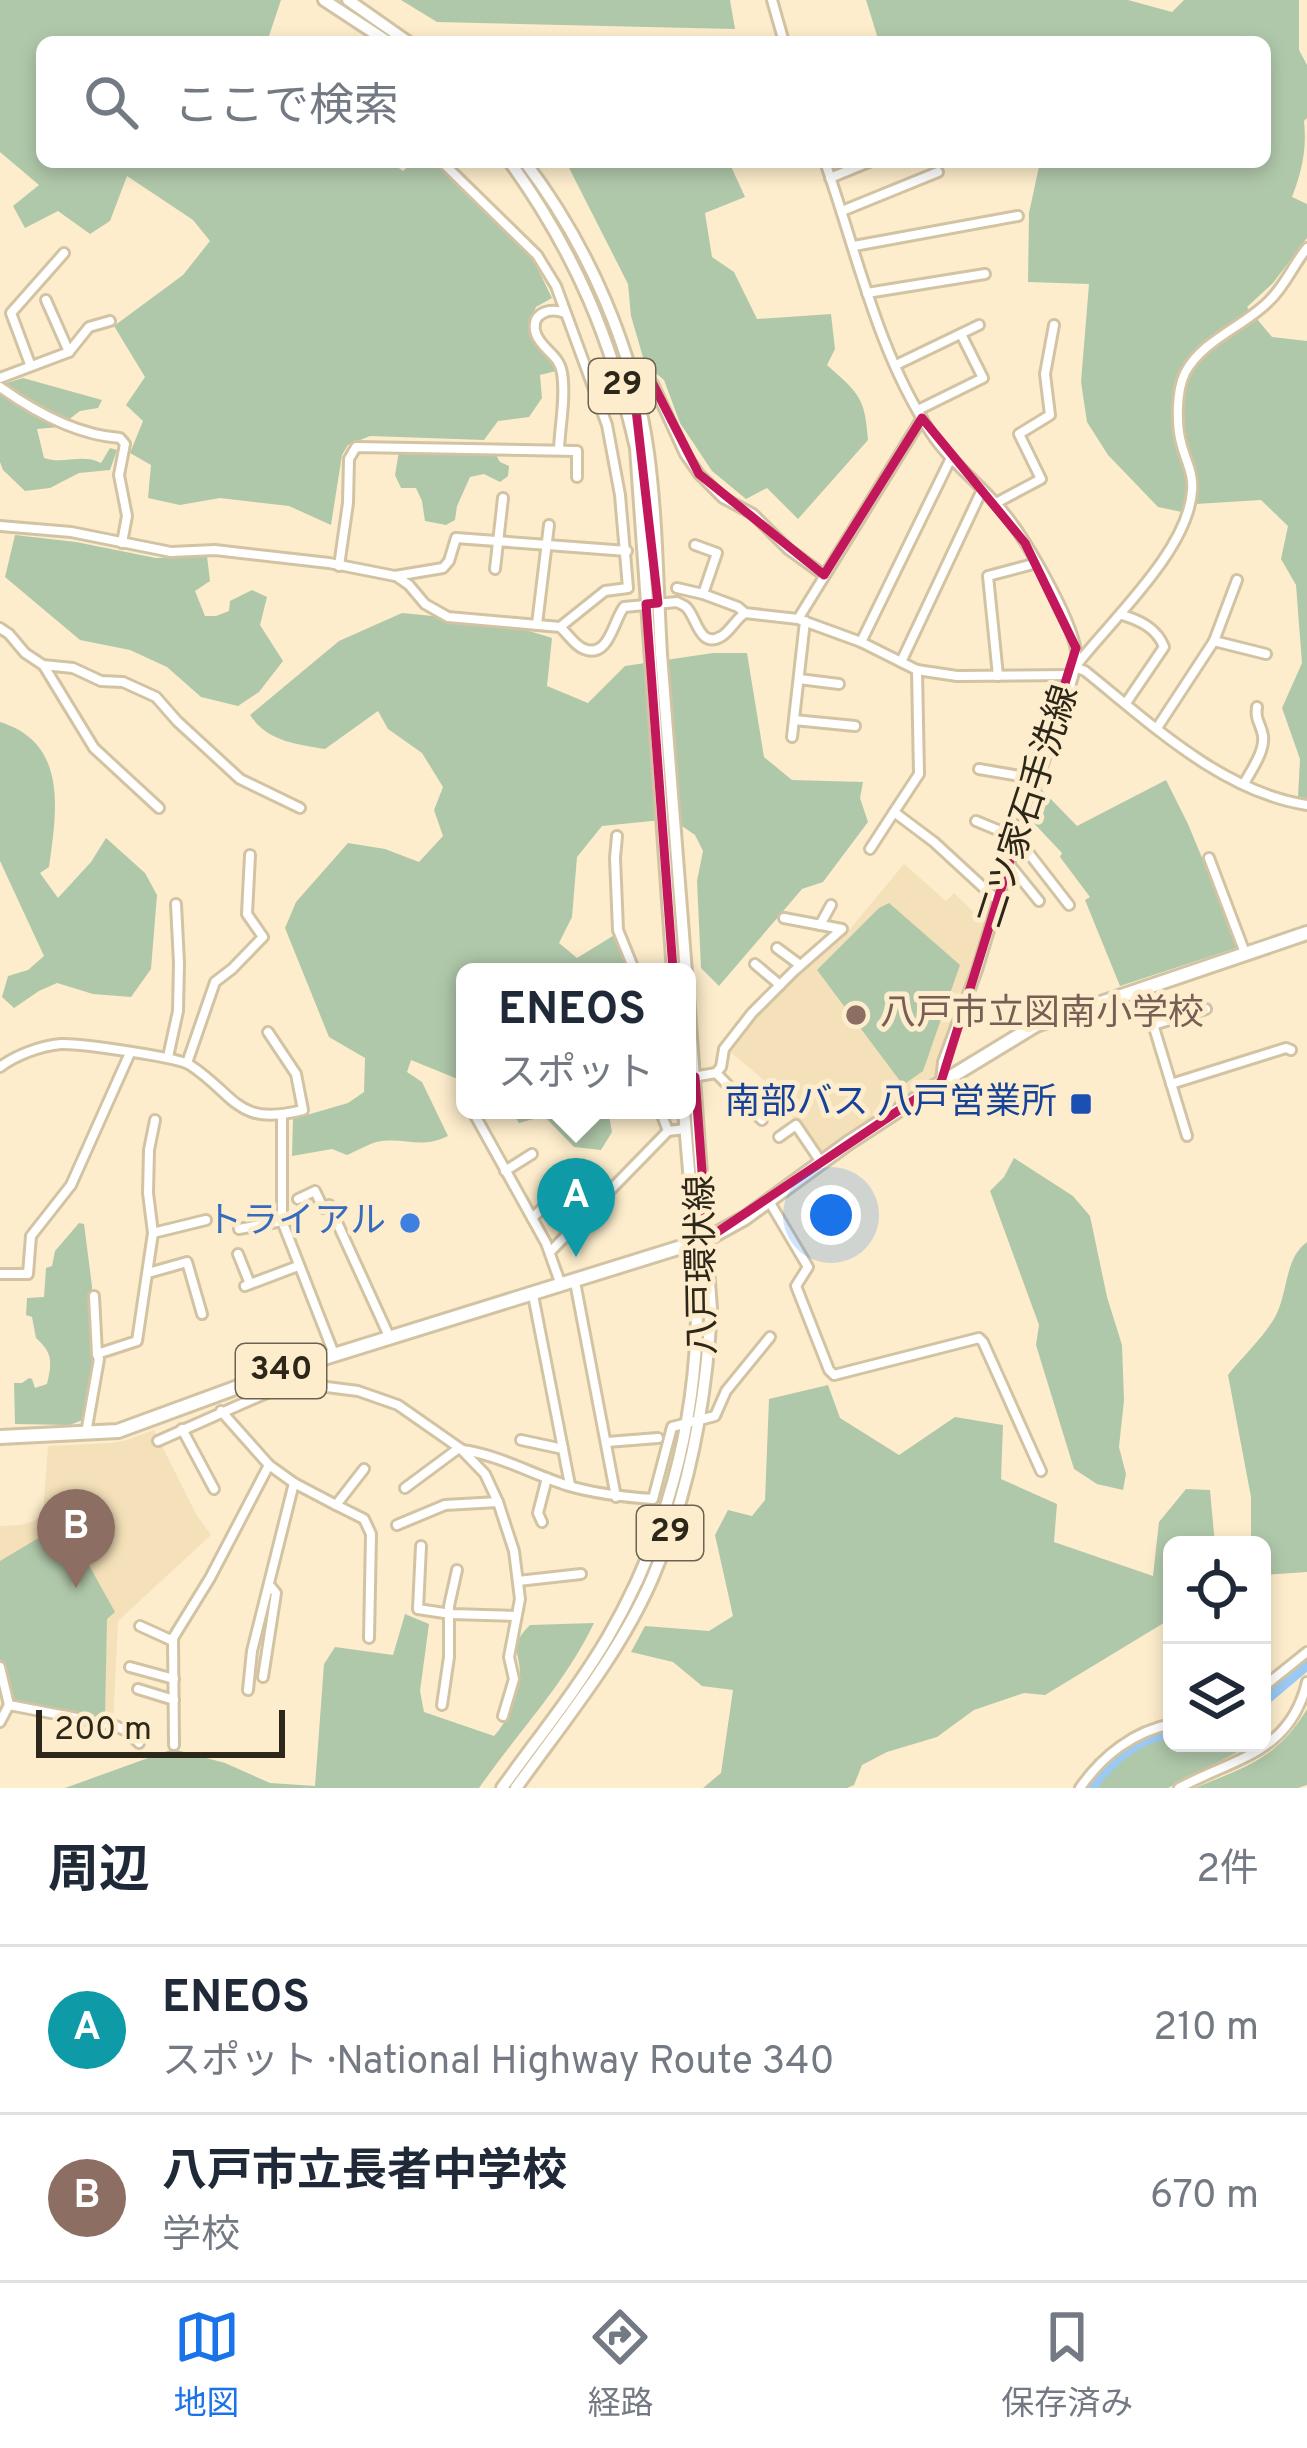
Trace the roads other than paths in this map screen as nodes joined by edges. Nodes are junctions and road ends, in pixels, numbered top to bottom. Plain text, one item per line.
1 (324, 0) edge
2 (348, 0) edge
3 (772, 0) edge
4 (379, 36) edge
5 (399, 36) edge
6 (782, 36) edge
7 (448, 168) edge
8 (514, 168) edge
9 (529, 168) edge
10 (827, 168) edge
11 (854, 168) edge
12 (938, 172) dead end
13 (830, 178) junction
14 (842, 211) junction
15 (1018, 216) dead end
16 (854, 246) junction
17 (1307, 248) edge
18 (64, 254) dead end
19 (985, 274) dead end
20 (867, 293) junction
21 (46, 300) dead end
22 (565, 313) junction
23 (110, 321) dead end
24 (979, 325) dead end
25 (1054, 325) dead end
26 (961, 334) junction
27 (69, 352) junction
28 (30, 364) junction
29 (896, 365) junction
30 (0, 378) edge
31 (633, 383) junction
32 (0, 387) edge
33 (920, 414) junction
34 (559, 449) junction
35 (950, 460) junction
36 (577, 477) dead end
37 (982, 490) junction
38 (503, 498) dead end
39 (996, 503) junction
40 (548, 525) dead end
41 (0, 526) edge
42 (498, 542) junction
43 (122, 543) junction
44 (695, 545) dead end
45 (546, 546) junction
46 (627, 551) junction
47 (1036, 563) junction
48 (339, 566) junction
49 (495, 569) dead end
50 (824, 575) junction
51 (395, 576) junction
52 (1237, 580) dead end
53 (677, 588) dead end
54 (703, 594) junction
55 (652, 603) junction
56 (745, 613) junction
57 (1122, 615) junction
58 (801, 620) junction
59 (537, 624) junction
60 (560, 627) junction
61 (0, 628) edge
62 (1214, 640) junction
63 (861, 642) junction
64 (1265, 654) dead end
65 (901, 662) junction
66 (43, 665) junction
67 (917, 670) junction
68 (1074, 671) junction
69 (998, 676) junction
70 (798, 679) junction
71 (839, 684) dead end
72 (1126, 703) junction
73 (1257, 706) dead end
74 (794, 720) junction
75 (855, 726) dead end
76 (1157, 728) junction
77 (792, 737) dead end
78 (979, 769) dead end
79 (1037, 779) junction
80 (1244, 784) junction
81 (1307, 805) edge
82 (159, 808) dead end
83 (300, 808) dead end
84 (894, 812) junction
85 (976, 821) dead end
86 (617, 836) dead end
87 (1017, 838) junction
88 (669, 840) junction
89 (870, 849) dead end
90 (250, 855) dead end
91 (1209, 858) dead end
92 (1010, 864) junction
93 (998, 901) junction
94 (1039, 901) dead end
95 (176, 904) dead end
96 (831, 904) dead end
97 (1069, 904) dead end
98 (784, 918) dead end
99 (820, 925) junction
100 (1307, 933) edge
101 (777, 948) dead end
102 (1245, 952) junction
103 (631, 963) edge
104 (673, 963) edge
105 (685, 963) edge
106 (755, 964) dead end
107 (800, 966) junction
108 (780, 985) junction
109 (1142, 987) junction
110 (1206, 1009) dead end
111 (1154, 1024) junction
112 (268, 1032) dead end
113 (1291, 1050) dead end
114 (130, 1053) junction
115 (169, 1057) junction
116 (187, 1063) junction
117 (0, 1066) edge
118 (716, 1073) junction
119 (696, 1076) edge
120 (941, 1082) junction
121 (1172, 1084) junction
122 (282, 1115) junction
123 (477, 1119) edge
124 (665, 1119) edge
125 (684, 1119) edge
126 (694, 1119) edge
127 (155, 1120) dead end
128 (762, 1120) dead end
129 (685, 1130) junction
130 (668, 1131) junction
131 (779, 1136) dead end
132 (1187, 1136) dead end
133 (532, 1154) dead end
134 (821, 1163) junction
135 (506, 1171) junction
136 (572, 1182) dead end
137 (298, 1199) dead end
138 (769, 1202) junction
139 (532, 1218) junction
140 (206, 1220) dead end
141 (282, 1221) junction
142 (239, 1229) dead end
143 (153, 1233) junction
144 (701, 1242) junction
145 (550, 1252) junction
146 (238, 1254) dead end
147 (298, 1266) junction
148 (148, 1273) junction
149 (0, 1274) edge
150 (568, 1284) junction
151 (533, 1295) junction
152 (94, 1296) dead end
153 (202, 1314) dead end
154 (389, 1336) junction
155 (770, 1337) dead end
156 (97, 1354) junction
157 (334, 1354) junction
158 (276, 1373) junction
159 (221, 1411) junction
160 (694, 1423) junction
161 (182, 1429) junction
162 (86, 1434) junction
163 (0, 1437) edge
164 (658, 1438) dead end
165 (521, 1440) dead end
166 (158, 1441) dead end
167 (607, 1442) junction
168 (460, 1449) junction
169 (562, 1449) junction
170 (269, 1465) junction
171 (364, 1469) dead end
172 (1041, 1471) dead end
173 (547, 1478) junction
174 (294, 1483) junction
175 (570, 1486) junction
176 (405, 1488) dead end
177 (214, 1489) dead end
178 (616, 1497) junction
179 (498, 1502) junction
180 (336, 1505) junction
181 (542, 1522) dead end
182 (397, 1525) dead end
183 (421, 1546) dead end
184 (458, 1570) dead end
185 (581, 1574) dead end
186 (518, 1582) junction
187 (270, 1586) junction
188 (451, 1614) junction
189 (515, 1616) junction
190 (140, 1626) dead end
191 (369, 1638) dead end
192 (172, 1642) junction
193 (1307, 1652) edge
194 (0, 1666) edge
195 (130, 1667) dead end
196 (263, 1677) dead end
197 (174, 1679) junction
198 (1271, 1681) edge
199 (1307, 1682) edge
200 (138, 1689) dead end
201 (248, 1690) dead end
202 (174, 1700) junction
203 (442, 1705) dead end
204 (9, 1706) junction
205 (503, 1716) dead end
206 (0, 1722) edge
207 (1163, 1726) edge
208 (139, 1743) dead end
209 (174, 1745) dead end
210 (502, 1788) edge
211 (516, 1788) edge
212 (1080, 1788) edge
213 (1180, 1788) edge

1 - 4 main road
2 - 5 main road
3 - 6 street
7 - 22 street
8 - 55 main road, 29
9 - 31 main road, 29
10 - 13 street, 二ツ家石手洗線
11 - 13 street
12 - 14 street
13 - 14 street, 二ツ家石手洗線
14 - 16 street, 二ツ家石手洗線
15 - 16 street
16 - 20 street, 二ツ家石手洗線
17 - 57 street
18 - 28 street
19 - 20 street
20 - 29 street, 二ツ家石手洗線
21 - 27 street
22 - 34 street
22 - 46 street
23 - 27 street
24 - 26 street
25 - 39 street
26 - 29 street
26 - 33 street
27 - 28 street
28 - 30 street
29 - 33 street, 二ツ家石手洗線
31 - 50 street
31 - 55 main road, 29
32 - 43 street
33 - 35 street, 二ツ家石手洗線
33 - 50 street
34 - 36 street
34 - 48 street
35 - 37 street, 二ツ家石手洗線
35 - 63 street
37 - 39 street, 二ツ家石手洗線
37 - 65 street
38 - 42 street
39 - 47 street, 二ツ家石手洗線
40 - 45 street
41 - 43 street
42 - 45 street
42 - 49 street
42 - 51 street
43 - 48 street
44 - 54 street
45 - 46 street
45 - 59 street
46 - 60 street
47 - 68 street, 二ツ家石手洗線
47 - 69 street
48 - 51 street
50 - 58 street
51 - 59 street
52 - 62 street
53 - 54 street
54 - 56 street
55 - 56 street
55 - 60 street
55 - 88 main road, 29
56 - 58 street
57 - 68 street
57 - 72 street
58 - 63 street
58 - 70 street
59 - 60 street
61 - 66 street
62 - 64 street
62 - 76 street
63 - 65 street
65 - 67 street
66 - 82 street
66 - 83 street
67 - 69 street
67 - 84 street
68 - 69 street
68 - 72 street
68 - 79 street, 二ツ家石手洗線
70 - 71 street
70 - 74 street
72 - 76 street
73 - 80 street
74 - 75 street
74 - 77 street
76 - 80 street
78 - 79 street
79 - 87 street, 二ツ家石手洗線
80 - 81 street
84 - 89 street
84 - 93 street
85 - 87 street
86 - 103 street
87 - 92 street, 二ツ家石手洗線
87 - 97 street
88 - 104 main road, 29
88 - 105 main road, 29
90 - 116 street
91 - 102 street
92 - 93 street, 二ツ家石手洗線
92 - 94 street
93 - 120 street, 二ツ家石手洗線
95 - 115 street
96 - 99 street
98 - 99 street
99 - 107 street
100 - 102 highway, 340
101 - 107 street
102 - 109 highway, 340
106 - 108 street
107 - 108 street
108 - 118 street
109 - 111 street
109 - 120 highway, 340
110 - 111 street
111 - 121 street
112 - 122 street
113 - 121 street
114 - 115 street
114 - 117 street
114 - 149 street
115 - 116 street
116 - 122 street
118 - 119 street
118 - 128 street
120 - 134 highway, 340
121 - 132 street
122 - 141 street
123 - 135 street
124 - 130 street
125 - 129 main road, 八戸環状線 / 29
126 - 144 main road, 八戸環状線 / 29
127 - 143 street
129 - 130 street
129 - 144 main road, 八戸環状線 / 29
130 - 145 street
131 - 134 street
133 - 135 street
134 - 138 highway, 340
135 - 139 street
136 - 139 street
137 - 154 street
138 - 144 highway, 340
138 - 172 street
139 - 145 street
140 - 143 street
141 - 142 street
141 - 147 street
143 - 148 street
144 - 150 highway, 340
144 - 160 main road, 八戸環状線 / 29
145 - 150 street
146 - 147 street
147 - 157 street
148 - 153 street
148 - 156 street
150 - 151 highway, 340
150 - 167 street
151 - 154 highway, 340
151 - 169 street
152 - 156 street
154 - 157 highway, 340
155 - 160 street
156 - 162 street
157 - 158 highway, 340
158 - 159 street
158 - 162 highway, 340
158 - 168 street
159 - 161 street
159 - 170 street
160 - 178 street
160 - 210 main road, 八戸環状線 / 29
160 - 211 main road, 八戸環状線 / 29
161 - 166 street
161 - 177 street
162 - 163 highway, 340
164 - 167 street
165 - 169 street
167 - 178 street
168 - 173 street
168 - 176 street
168 - 179 street
169 - 175 street
170 - 174 street
170 - 192 street
171 - 180 street
173 - 175 street
173 - 181 street
174 - 180 street
174 - 187 street
175 - 178 street
179 - 182 street
179 - 186 street
180 - 191 street
183 - 188 street
184 - 188 street
185 - 186 street
186 - 189 street
187 - 196 street
187 - 201 street
188 - 189 street
188 - 203 street
189 - 205 street
190 - 192 street
192 - 197 street
193 - 198 street
194 - 204 street
195 - 197 street
197 - 202 street
199 - 213 street
200 - 202 street
202 - 209 street
204 - 206 street
204 - 208 street
207 - 212 street

